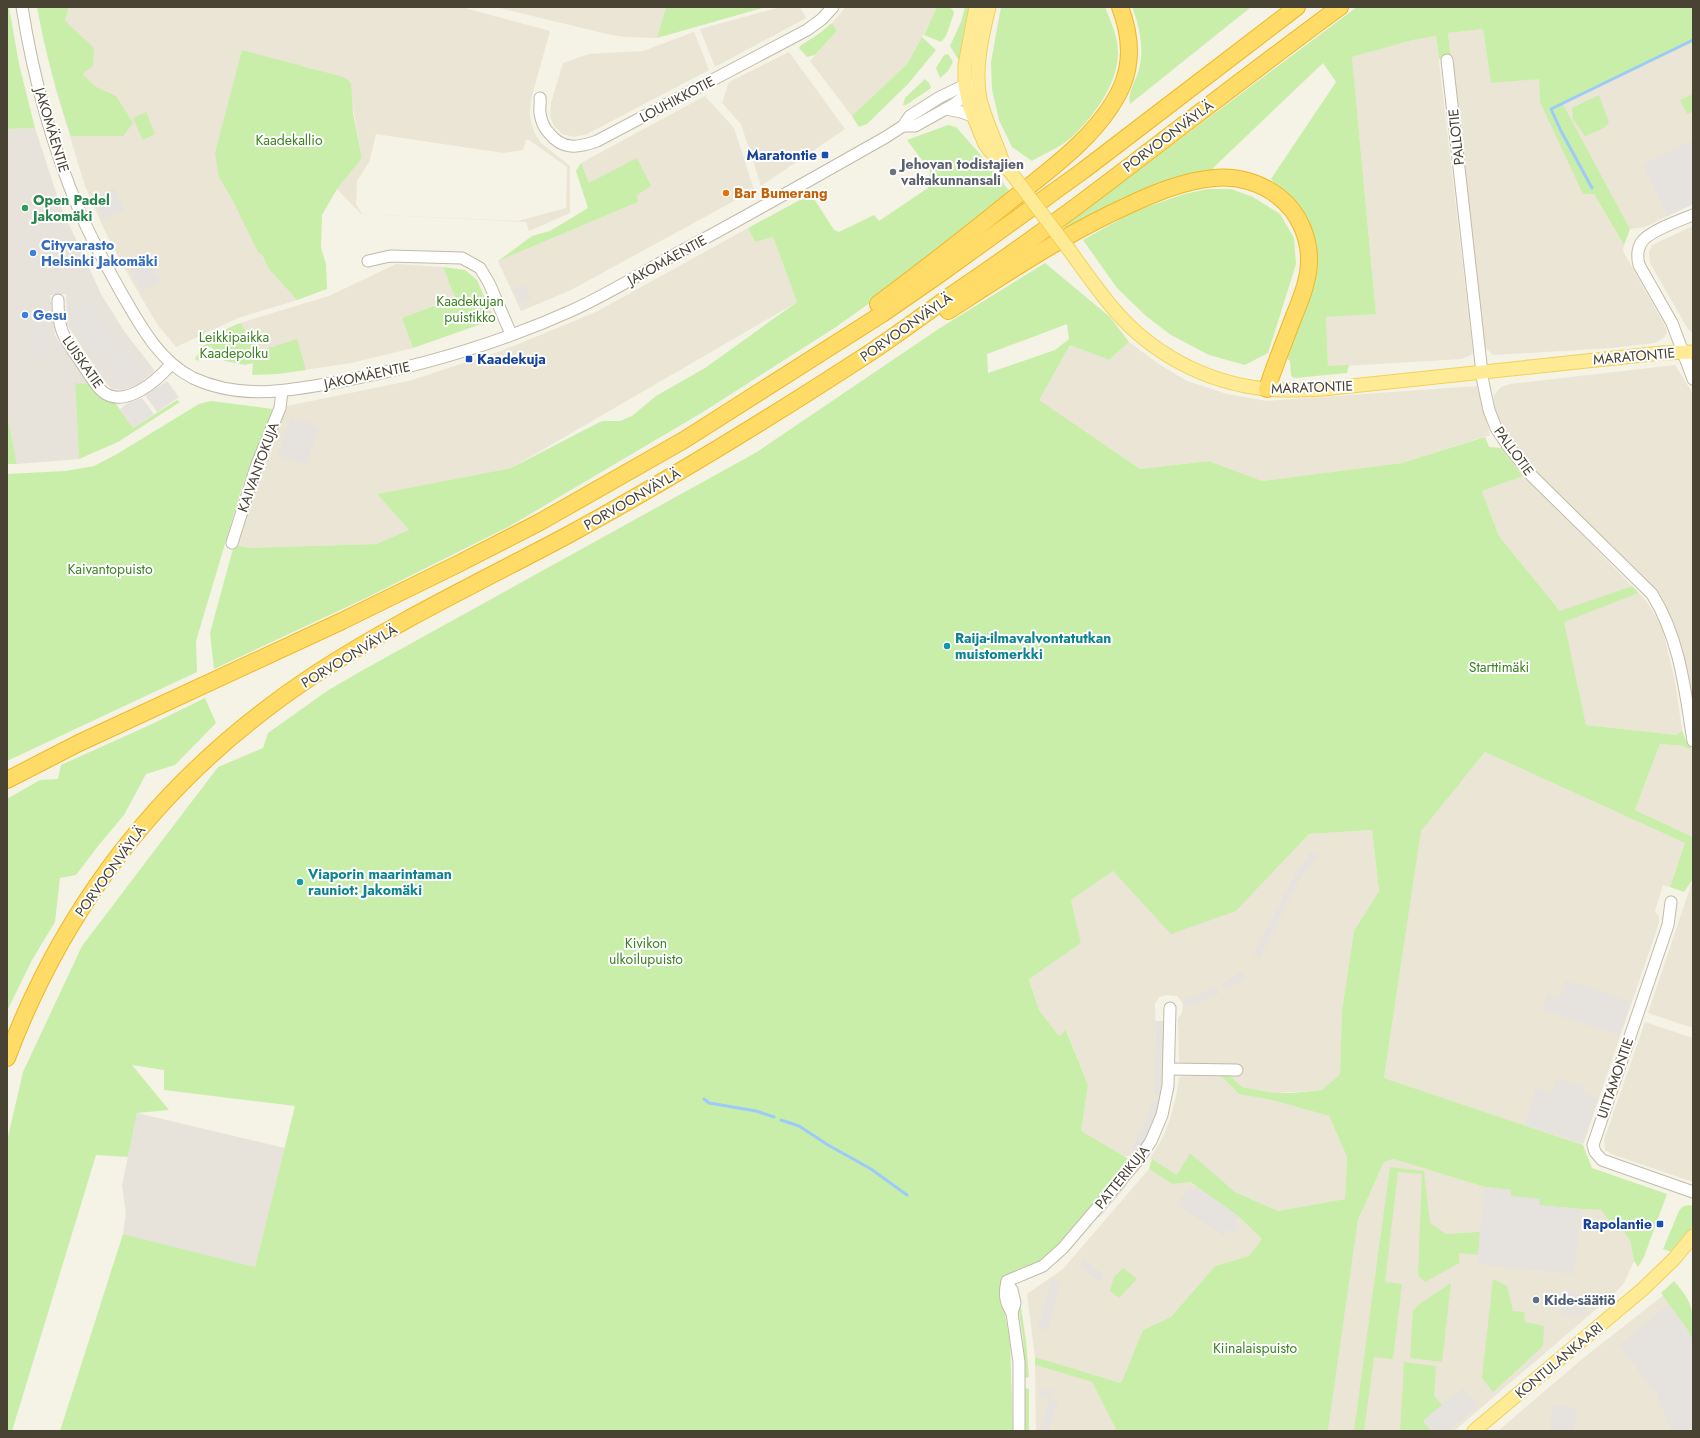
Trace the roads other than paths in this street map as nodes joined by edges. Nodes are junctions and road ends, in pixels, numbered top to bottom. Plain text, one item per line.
1 (22, 7) edge
2 (833, 7) edge
3 (976, 7) edge
4 (989, 7) edge
5 (1120, 7) edge
6 (1297, 7) edge
7 (1340, 7) edge
8 (1447, 60) dead end
9 (979, 86) junction
10 (966, 90) junction
11 (540, 98) dead end
12 (946, 109) junction
13 (972, 116) junction
14 (903, 126) junction
15 (1002, 162) junction
16 (1693, 215) edge
17 (368, 261) dead end
18 (58, 300) dead end
19 (511, 334) junction
20 (824, 351) junction
21 (1688, 352) edge
22 (869, 354) junction
23 (171, 364) junction
24 (1482, 372) junction
25 (1693, 378) edge
26 (1267, 389) junction
27 (282, 391) junction
28 (232, 543) dead end
29 (1693, 741) edge
30 (13, 777) edge
31 (1671, 902) dead end
32 (1170, 1008) dead end
33 (7, 1058) edge
34 (1170, 1069) junction
35 (1237, 1070) dead end
36 (1693, 1192) edge
37 (1693, 1236) edge
38 (1019, 1431) edge
39 (1474, 1431) edge

1 - 23 street, JAKOMÄENTIE
2 - 11 street, LOUHIKKOTIE
3 - 10 main road, MARATONTIE
4 - 9 main road, MARATONTIE
5 - 20 highway
6 - 20 highway, PORVOONVÄYLÄ
7 - 22 highway, PORVOONVÄYLÄ
8 - 24 street, PALLOTIE
9 - 10 street, JAKOMÄENTIE
9 - 15 main road, MARATONTIE
10 - 12 street, JAKOMÄENTIE
10 - 13 main road, MARATONTIE
10 - 14 street, JAKOMÄENTIE
12 - 13 street
12 - 14 street, JAKOMÄENTIE
13 - 15 main road, MARATONTIE
14 - 19 street, JAKOMÄENTIE
15 - 26 main road, MARATONTIE, bridge
16 - 21 street
17 - 19 street
18 - 23 street, LUISKATIE
19 - 27 street, JAKOMÄENTIE
20 - 30 highway, PORVOONVÄYLÄ
21 - 24 main road, MARATONTIE
21 - 25 street
22 - 26 highway
22 - 33 highway, PORVOONVÄYLÄ
23 - 27 street, JAKOMÄENTIE
24 - 26 main road, MARATONTIE
24 - 29 street, PALLOTIE
27 - 28 street, KAIVANTOKUJA
31 - 36 street, UITTAMONTIE
32 - 34 street, PATTERIKUJA
34 - 35 street
34 - 38 street, PATTERIKUJA
37 - 39 main road, KONTULANKAARI

